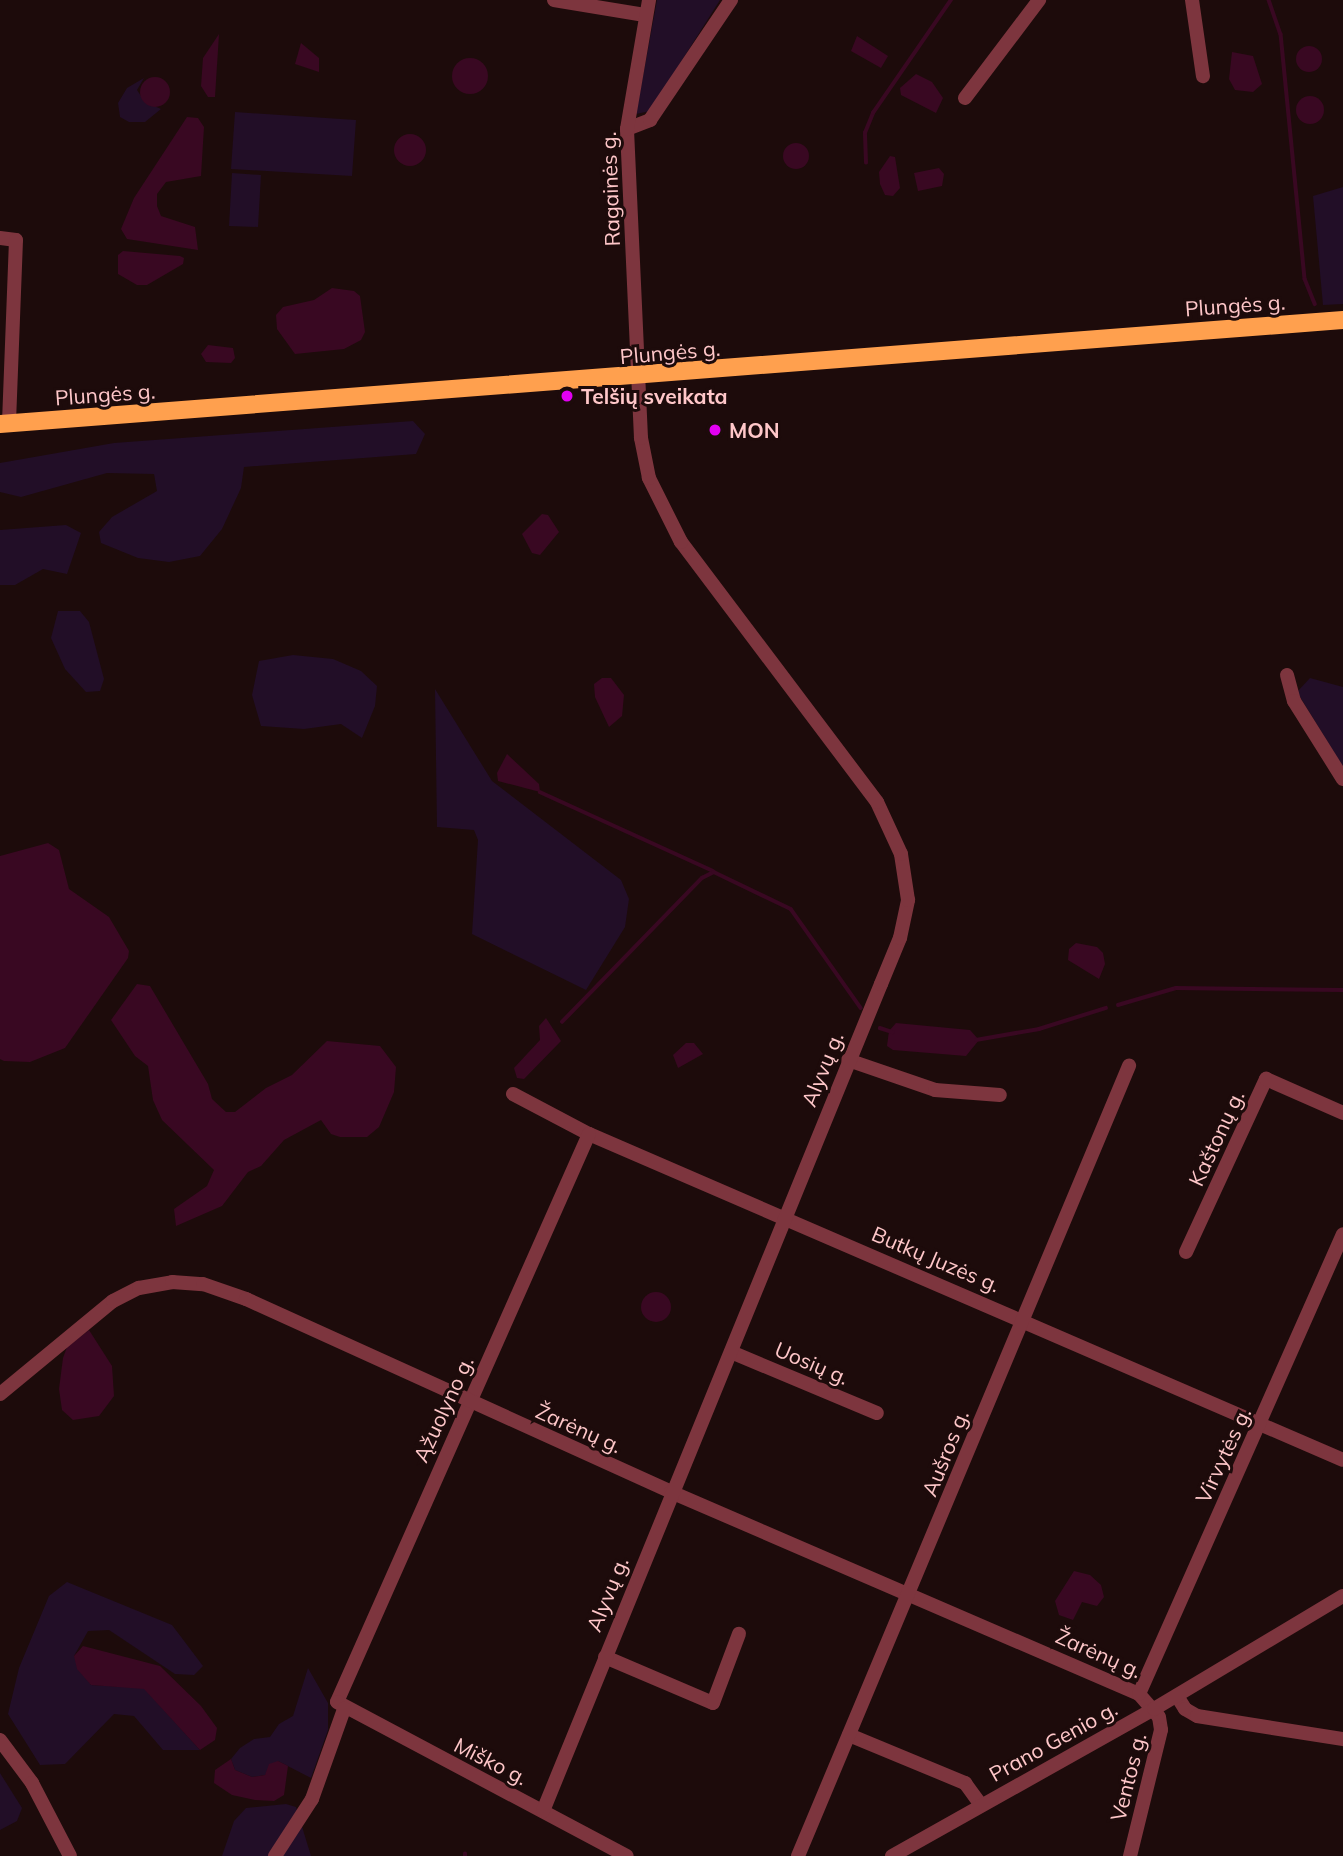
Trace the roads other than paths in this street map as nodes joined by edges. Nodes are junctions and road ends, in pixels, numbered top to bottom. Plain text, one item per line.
1 (554, 0) edge
2 (649, 0) edge
3 (731, 0) edge
4 (1039, 0) edge
5 (1192, 0) edge
6 (645, 15) junction
7 (1203, 76) dead end
8 (965, 98) dead end
9 (627, 129) junction
10 (0, 238) edge
11 (1343, 320) edge
12 (638, 378) junction
13 (4, 424) edge
14 (1287, 675) dead end
15 (1343, 779) edge
16 (848, 1060) junction
17 (1129, 1066) dead end
18 (513, 1094) dead end
19 (1000, 1095) dead end
20 (1343, 1113) edge
21 (589, 1134) junction
22 (785, 1217) junction
23 (1343, 1234) edge
24 (1186, 1252) dead end
25 (1022, 1320) junction
26 (731, 1352) junction
27 (0, 1394) edge
28 (470, 1402) junction
29 (877, 1413) dead end
30 (1259, 1423) junction
31 (1343, 1460) edge
32 (671, 1492) junction
33 (910, 1594) junction
34 (1343, 1596) edge
35 (739, 1634) dead end
36 (604, 1657) junction
37 (1139, 1694) junction
38 (1177, 1696) junction
39 (341, 1705) junction
40 (1154, 1709) junction
41 (849, 1735) junction
42 (0, 1740) edge
43 (1343, 1740) edge
44 (981, 1805) junction
45 (543, 1811) junction
46 (70, 1856) edge
47 (275, 1856) edge
48 (627, 1856) edge
49 (798, 1856) edge
50 (892, 1856) edge
51 (1130, 1856) edge

1 - 6 street
2 - 6 street, Ragainės g.
3 - 9 street
4 - 8 street
5 - 7 street
6 - 9 street, Ragainės g.
9 - 12 street, Ragainės g.
10 - 13 street
11 - 12 main road, Plungės g.
12 - 13 main road, Plungės g.
12 - 16 street, Alyvų g.
14 - 15 street
16 - 19 street
16 - 22 street, Alyvų g.
17 - 25 street, Aušros g.
18 - 21 street, Butkų Juzės g.
20 - 24 street, Kaštonų g.
21 - 22 street, Butkų Juzės g.
21 - 28 street, Ąžuolyno g.
22 - 25 street, Butkų Juzės g.
22 - 26 street, Alyvų g.
23 - 30 street, Virvytės g.
25 - 30 street, Butkų Juzės g.
25 - 33 street, Aušros g.
26 - 29 street, Uosių g.
26 - 32 street, Alyvų g.
27 - 28 street, Žarėnų g.
28 - 32 street, Žarėnų g.
28 - 39 street, Ąžuolyno g.
30 - 31 street, Butkų Juzės g.
30 - 37 street, Virvytės g.
32 - 33 street, Žarėnų g.
32 - 36 street, Alyvų g.
33 - 37 street, Žarėnų g.
33 - 41 street, Aušros g.
34 - 38 street, Prano Genio g.
35 - 36 street
36 - 45 street, Alyvų g.
37 - 40 street, Žarėnų g.
38 - 40 street, Prano Genio g.
38 - 43 street
39 - 45 street, Miško g.
39 - 47 street, Ąžuolyno g.
40 - 44 street, Prano Genio g.
40 - 51 street, Ventos g.
41 - 44 street
41 - 49 street, Aušros g.
42 - 46 street
44 - 50 street, Prano Genio g.
45 - 48 street, Miško g.

